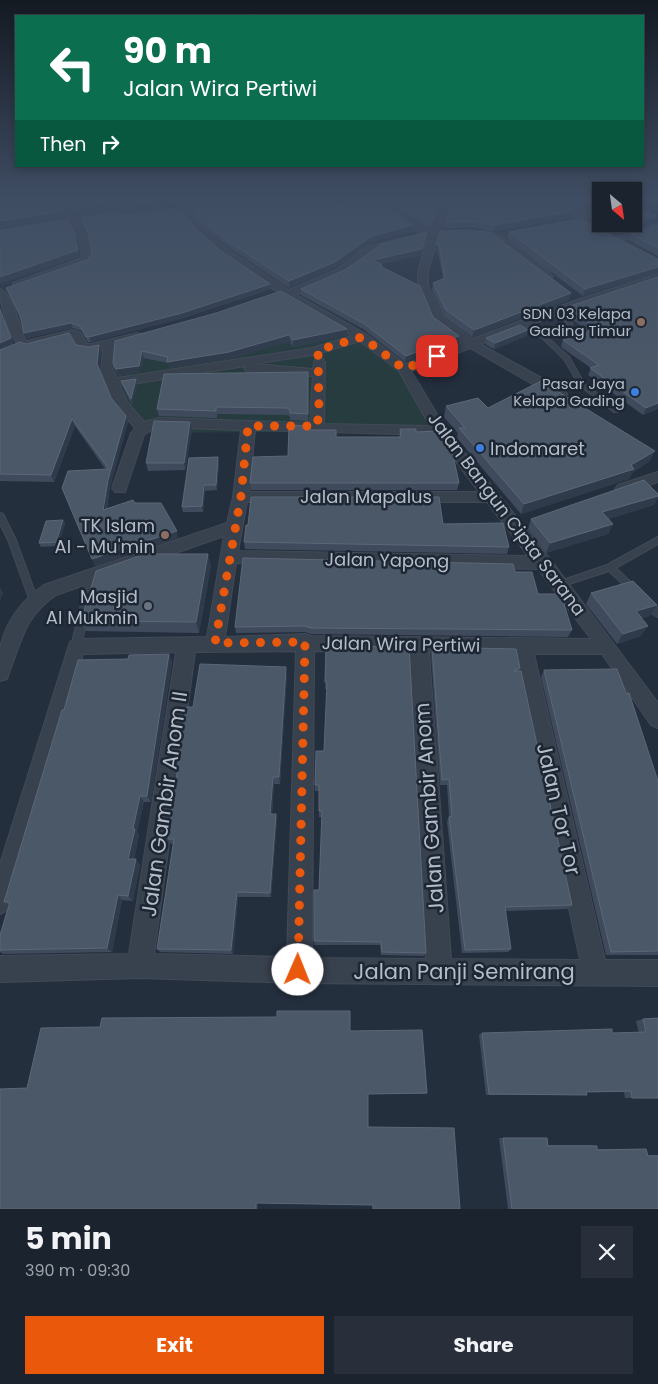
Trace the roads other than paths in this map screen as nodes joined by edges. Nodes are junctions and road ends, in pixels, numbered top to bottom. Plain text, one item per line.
1 (86, 254) edge
2 (231, 254) edge
3 (364, 254) edge
4 (426, 254) edge
5 (520, 254) edge
6 (658, 277) edge
7 (0, 291) edge
8 (286, 293) junction
9 (266, 298) edge
10 (581, 302) junction
11 (556, 312) junction
12 (524, 324) junction
13 (150, 334) edge
14 (543, 336) junction
15 (362, 337) junction
16 (470, 343) junction
17 (108, 344) junction
18 (318, 350) junction
19 (220, 366) junction
20 (404, 369) junction
21 (319, 373) junction
22 (114, 383) junction
23 (568, 399) edge
24 (616, 411) dead end
25 (248, 426) junction
26 (317, 426) junction
27 (142, 428) junction
28 (440, 431) junction
29 (658, 477) edge
30 (120, 488) dead end
31 (613, 492) edge
32 (241, 496) junction
33 (491, 497) junction
34 (0, 516) edge
35 (532, 519) edge
36 (513, 525) junction
37 (234, 527) junction
38 (658, 540) edge
39 (230, 557) junction
40 (544, 563) junction
41 (610, 567) junction
42 (92, 574) junction
43 (560, 584) junction
44 (34, 601) junction
45 (658, 613) edge
46 (305, 642) junction
47 (187, 643) junction
48 (215, 643) junction
49 (605, 644) junction
50 (419, 646) junction
51 (523, 646) junction
52 (76, 647) junction
53 (0, 673) edge
54 (658, 719) edge
55 (0, 902) edge
56 (140, 966) junction
57 (0, 969) edge
58 (298, 970) junction
59 (439, 971) junction
60 (595, 973) junction
61 (658, 973) edge

1 - 7 street
2 - 8 street, Jalan Bangun Cipta Sarana
3 - 8 street
4 - 16 street
5 - 10 street
6 - 10 street
7 - 17 street
8 - 9 street
8 - 15 street, Jalan Bangun Cipta Sarana
10 - 11 street
11 - 12 street
11 - 14 lane
12 - 14 lane
12 - 16 street
13 - 17 street
14 - 24 lane
15 - 18 street
15 - 20 street, Jalan Bangun Cipta Sarana
16 - 20 street
16 - 23 street
17 - 22 street
18 - 19 street
18 - 21 street
19 - 21 street
19 - 22 street
20 - 28 street, Jalan Bangun Cipta Sarana
21 - 26 street
22 - 27 street
25 - 26 street
25 - 27 street
25 - 32 street
26 - 28 street
27 - 30 street
28 - 33 street, Jalan Bangun Cipta Sarana
29 - 31 street
32 - 33 street, Jalan Mapalus
32 - 37 street
33 - 36 street, Jalan Bangun Cipta Sarana
34 - 44 lane
35 - 36 street
36 - 40 street, Jalan Bangun Cipta Sarana
37 - 39 street
37 - 42 street
38 - 41 lane
39 - 40 street, Jalan Yapong
39 - 48 street
40 - 43 street, Jalan Bangun Cipta Sarana
41 - 43 lane
41 - 45 lane
42 - 44 street
42 - 52 lane
43 - 49 street, Jalan Bangun Cipta Sarana
44 - 53 street
46 - 48 street, Jalan Wira Pertiwi
46 - 50 street, Jalan Wira Pertiwi
46 - 58 street
47 - 48 street, Jalan Wira Pertiwi
47 - 52 street, Jalan Wira Pertiwi
47 - 56 street, Jalan Gambir Anom II
49 - 51 street, Jalan Wira Pertiwi
49 - 54 street, Jalan Bangun Cipta Sarana
50 - 51 street, Jalan Wira Pertiwi
50 - 59 street, Jalan Gambir Anom
51 - 60 street, Jalan Tor Tor
52 - 55 street
56 - 57 street, Jalan Panji Semirang
56 - 58 street, Jalan Panji Semirang
58 - 59 street, Jalan Panji Semirang
59 - 60 street, Jalan Panji Semirang
60 - 61 street, Jalan Panji Semirang

